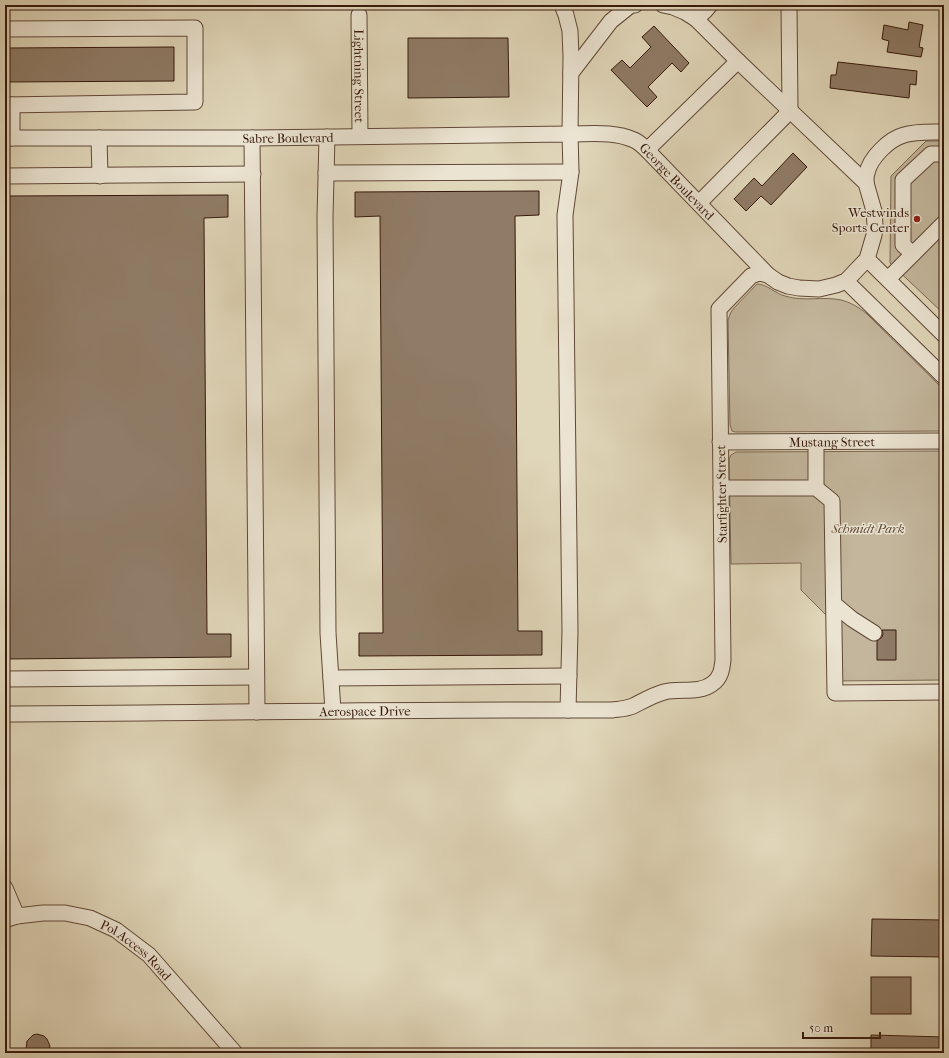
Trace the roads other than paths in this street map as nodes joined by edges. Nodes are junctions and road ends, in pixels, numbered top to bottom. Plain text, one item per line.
1 (562, 5) edge
2 (635, 5) edge
3 (663, 5) edge
4 (710, 5) edge
5 (789, 5) edge
6 (359, 15) dead end
7 (696, 19) junction
8 (5, 28) edge
9 (738, 61) junction
10 (571, 74) junction
11 (8, 105) edge
12 (790, 111) junction
13 (944, 132) edge
14 (570, 134) junction
15 (360, 136) junction
16 (327, 137) junction
17 (8, 138) edge
18 (99, 138) junction
19 (252, 138) junction
20 (647, 150) junction
21 (944, 154) edge
22 (571, 172) junction
23 (326, 173) junction
24 (253, 174) junction
25 (5, 176) edge
26 (100, 176) junction
27 (866, 183) junction
28 (699, 203) junction
29 (944, 223) edge
30 (874, 235) junction
31 (913, 254) junction
32 (867, 259) junction
33 (768, 275) junction
34 (888, 279) junction
35 (846, 281) junction
36 (818, 289) junction
37 (868, 303) junction
38 (944, 335) edge
39 (944, 377) edge
40 (944, 441) edge
41 (720, 442) junction
42 (816, 442) junction
43 (721, 488) junction
44 (816, 488) junction
45 (834, 604) junction
46 (874, 633) dead end
47 (569, 676) junction
48 (256, 678) junction
49 (331, 678) junction
50 (5, 679) edge
51 (718, 679) joint
52 (944, 692) edge
53 (568, 710) junction
54 (333, 711) junction
55 (257, 712) junction
56 (5, 714) edge
57 (5, 888) edge
58 (11, 918) edge
59 (235, 1053) edge

1 - 10 street
2 - 10 street
3 - 7 street
4 - 7 street
5 - 12 street
6 - 15 street, Lightning Street
7 - 9 street
8 - 11 street
9 - 12 street
9 - 20 street
10 - 14 street
11 - 17 street
12 - 27 street
12 - 28 street
13 - 27 street
14 - 15 street, Sabre Boulevard
14 - 20 street, George Boulevard
14 - 22 street
15 - 16 street, Sabre Boulevard
16 - 19 street, Sabre Boulevard
16 - 23 street
17 - 18 street, Sabre Boulevard
18 - 19 street, Sabre Boulevard
18 - 26 street
19 - 24 street
20 - 28 street, George Boulevard
21 - 31 street
22 - 23 street
22 - 47 street
23 - 49 street
24 - 26 street
24 - 48 street
25 - 26 street
27 - 30 street, George Boulevard
28 - 33 street, George Boulevard
29 - 31 street
30 - 32 street, George Boulevard
30 - 34 street, George Boulevard
31 - 34 street
32 - 34 street, George Boulevard
32 - 35 street, George Boulevard
33 - 36 street, George Boulevard
33 - 41 street, Starfighter Street
34 - 38 street, George Boulevard
35 - 36 street, George Boulevard
35 - 37 street, George Boulevard
36 - 37 street, George Boulevard
37 - 39 street, George Boulevard
40 - 42 street, Mustang Street
41 - 42 street, Mustang Street
41 - 43 street, Starfighter Street
42 - 44 street
43 - 44 street
43 - 51 street, Starfighter Street
44 - 45 street
45 - 46 street
45 - 52 street
47 - 49 street
47 - 53 street
48 - 50 street
48 - 55 street
49 - 54 street
51 - 53 street, Aerospace Drive
53 - 54 street, Aerospace Drive
54 - 55 street, Aerospace Drive
55 - 56 street, Aerospace Drive
57 - 58 street
58 - 59 street, Pol Access Road

